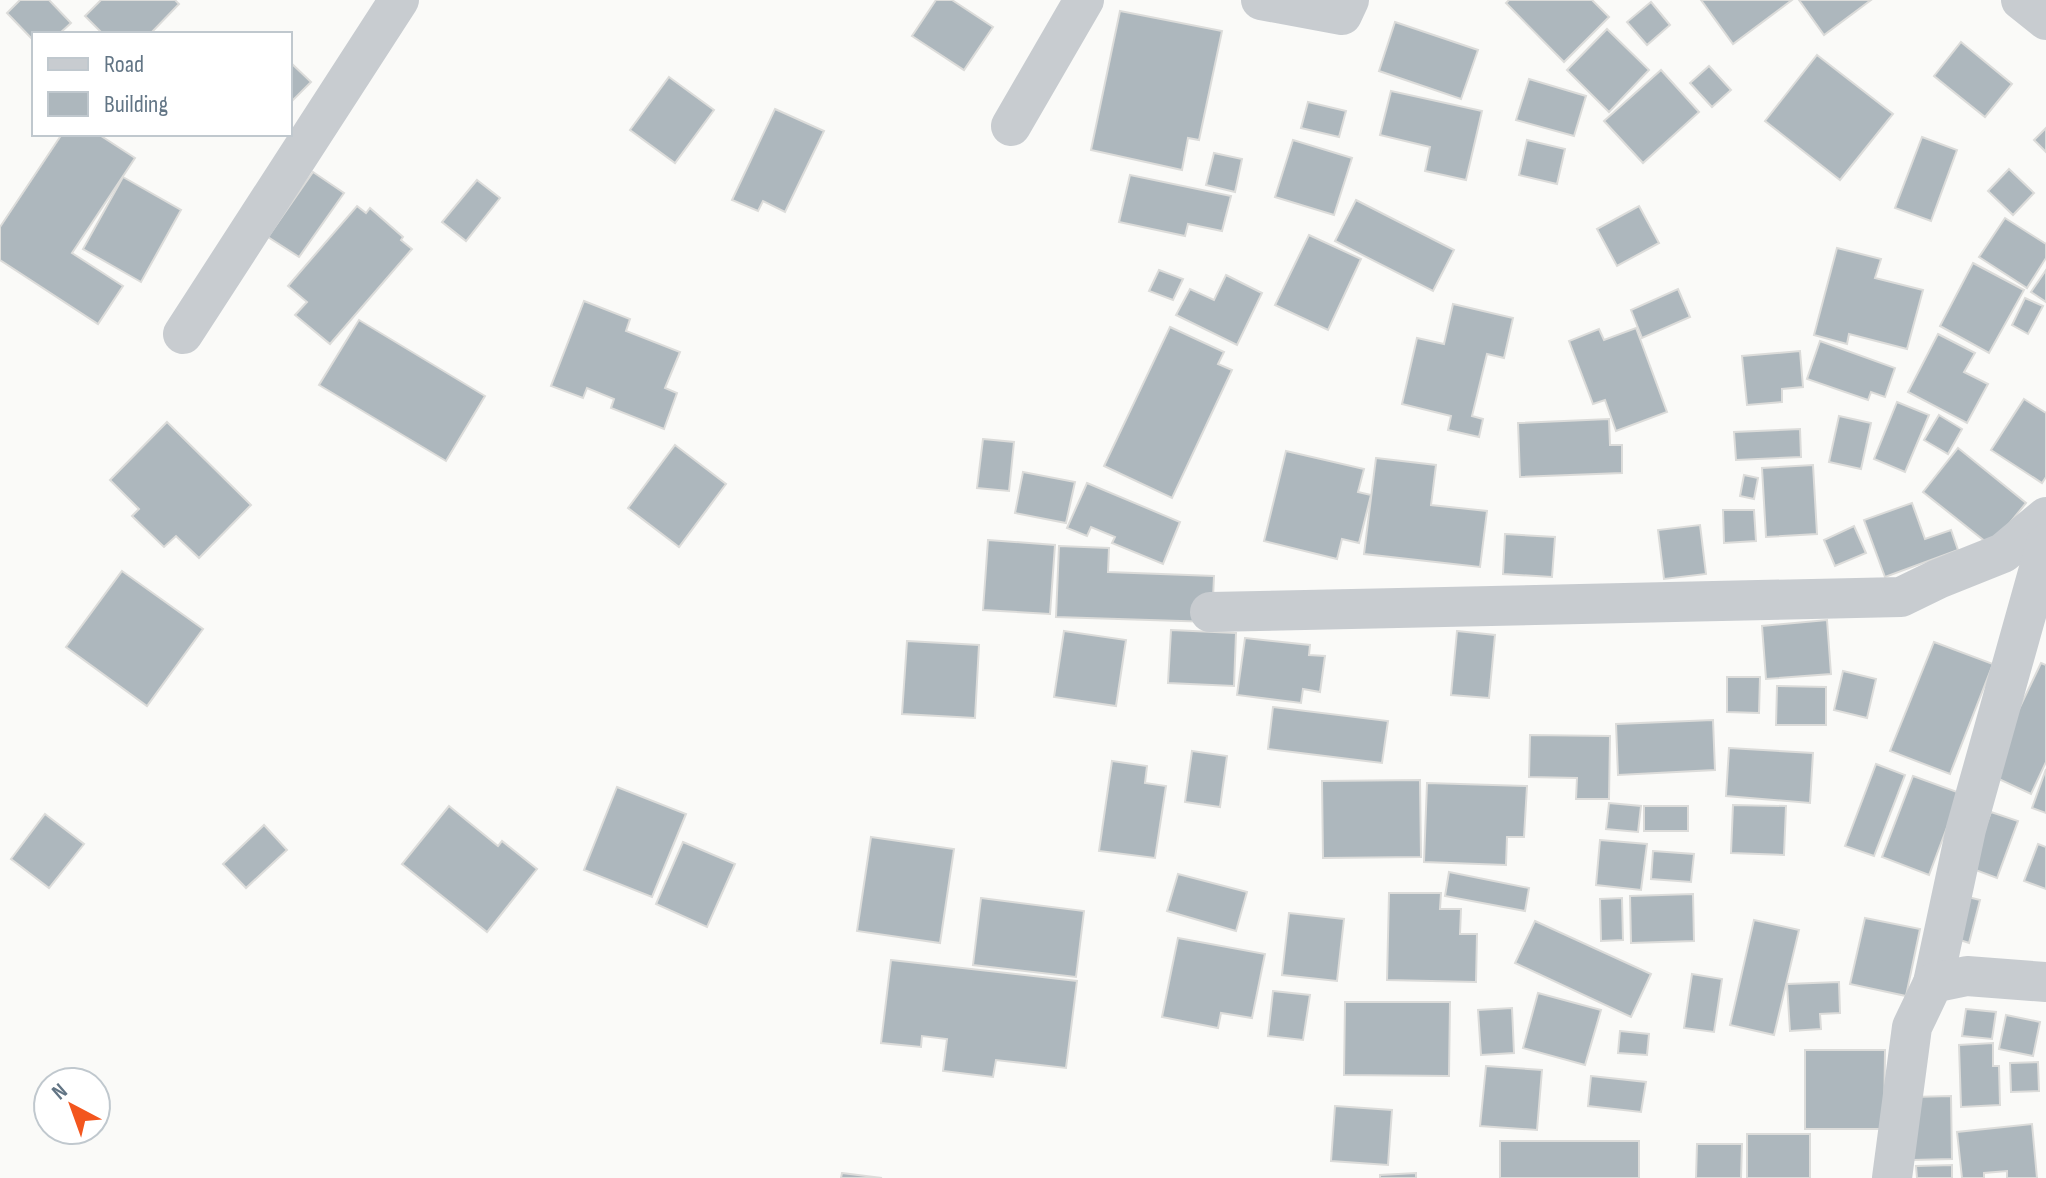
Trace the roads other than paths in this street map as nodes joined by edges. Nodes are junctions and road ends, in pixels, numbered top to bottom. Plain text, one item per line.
1 (399, 0) edge
2 (1084, 0) edge
3 (1261, 0) edge
4 (1349, 0) edge
5 (2021, 0) edge
6 (2046, 20) edge
7 (1011, 126) dead end
8 (183, 334) dead end
9 (2046, 517) edge
10 (2046, 544) edge
11 (1210, 612) dead end
12 (2046, 982) edge
13 (1933, 983) junction
14 (1892, 1178) edge

1 - 8 street
2 - 7 street
3 - 4 street
5 - 6 street
9 - 11 street
10 - 13 street
12 - 13 street
13 - 14 street

